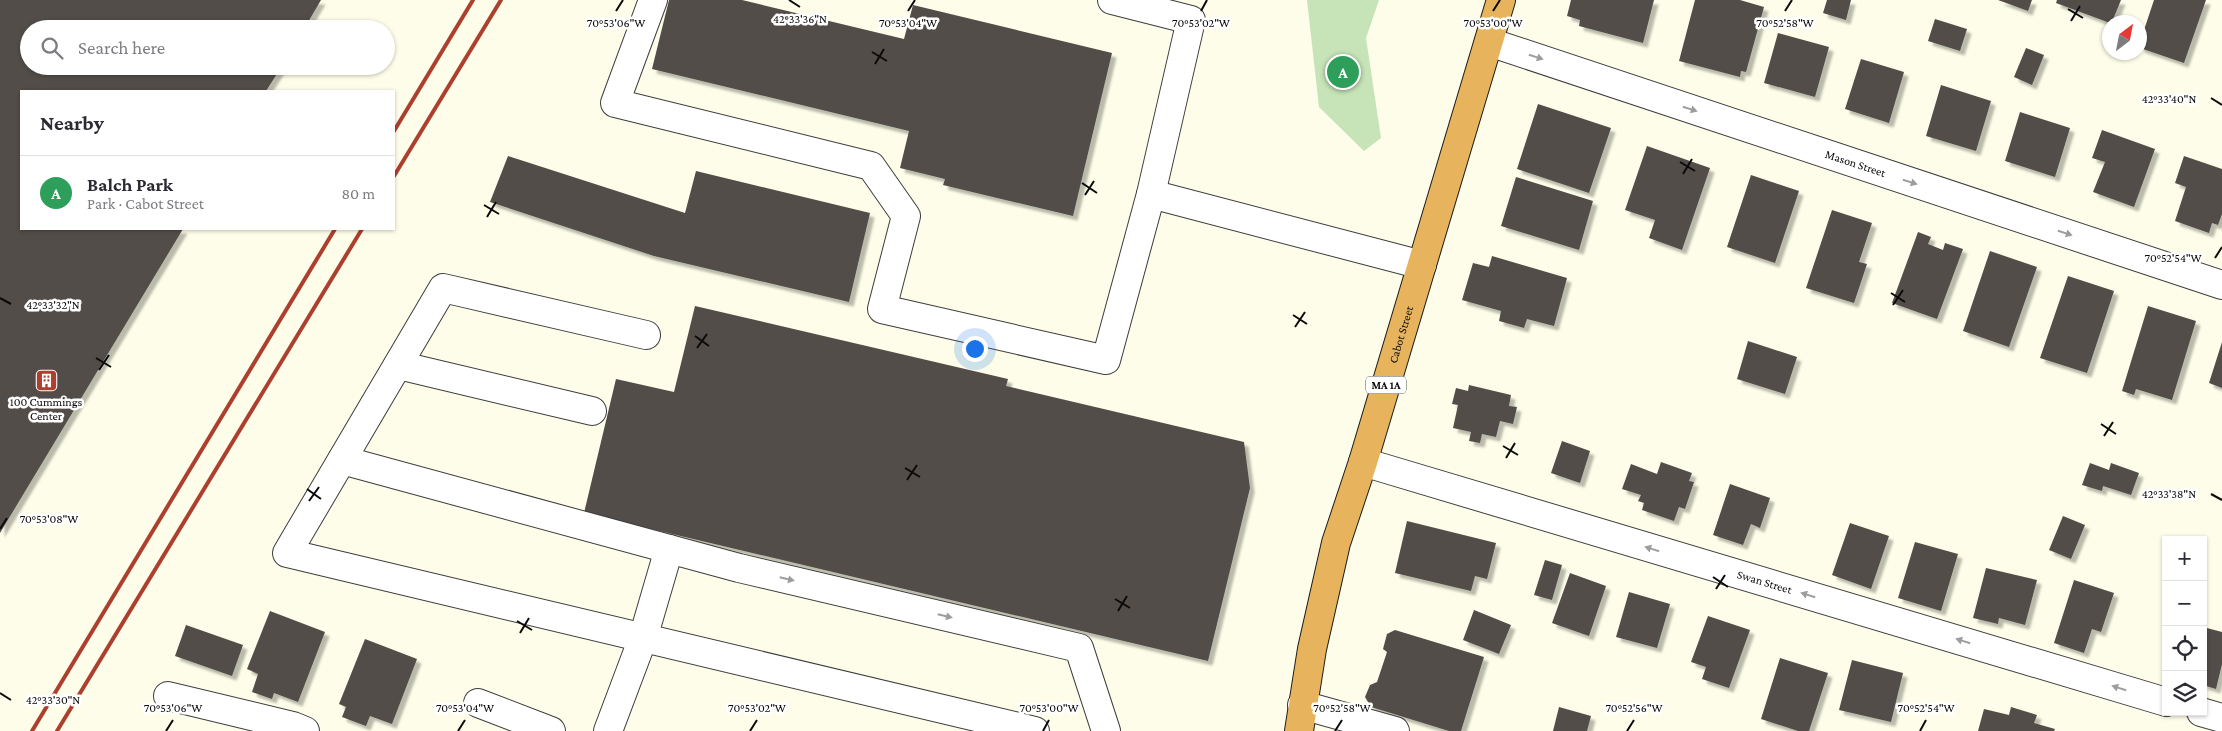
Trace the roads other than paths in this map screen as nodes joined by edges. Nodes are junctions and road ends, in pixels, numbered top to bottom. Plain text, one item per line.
1 (654, 0) edge
2 (1112, 0) edge
3 (1501, 0) edge
4 (1489, 42) junction
5 (1151, 194) junction
6 (1422, 265) junction
7 (2222, 285) edge
8 (646, 335) dead end
9 (398, 365) junction
10 (592, 411) dead end
11 (342, 460) junction
12 (1363, 462) junction
13 (668, 549) junction
14 (643, 638) junction
15 (168, 696) dead end
16 (2162, 701) edge
17 (478, 703) dead end
18 (2207, 714) edge
19 (1300, 718) edge
20 (2222, 718) edge
21 (296, 729) edge
22 (551, 731) edge
23 (608, 731) edge
24 (1035, 731) edge
25 (1106, 731) edge
26 (1395, 731) edge

1 - 5 street
2 - 5 street
3 - 4 highway, Cabot Street / MA 1A
4 - 6 highway, Cabot Street / MA 1A
4 -> 7 street, Mason Street
5 - 6 street
6 - 12 highway, Cabot Street / MA 1A
8 - 9 street
9 - 10 street
9 - 11 street
11 - 13 street
11 - 14 street
16 -> 12 street, Swan Street
12 - 19 highway, Cabot Street / MA 1A
13 - 14 street
13 -> 25 street
14 - 23 street
14 - 24 street
15 - 21 street
17 - 22 street
18 - 20 street
19 - 26 street

